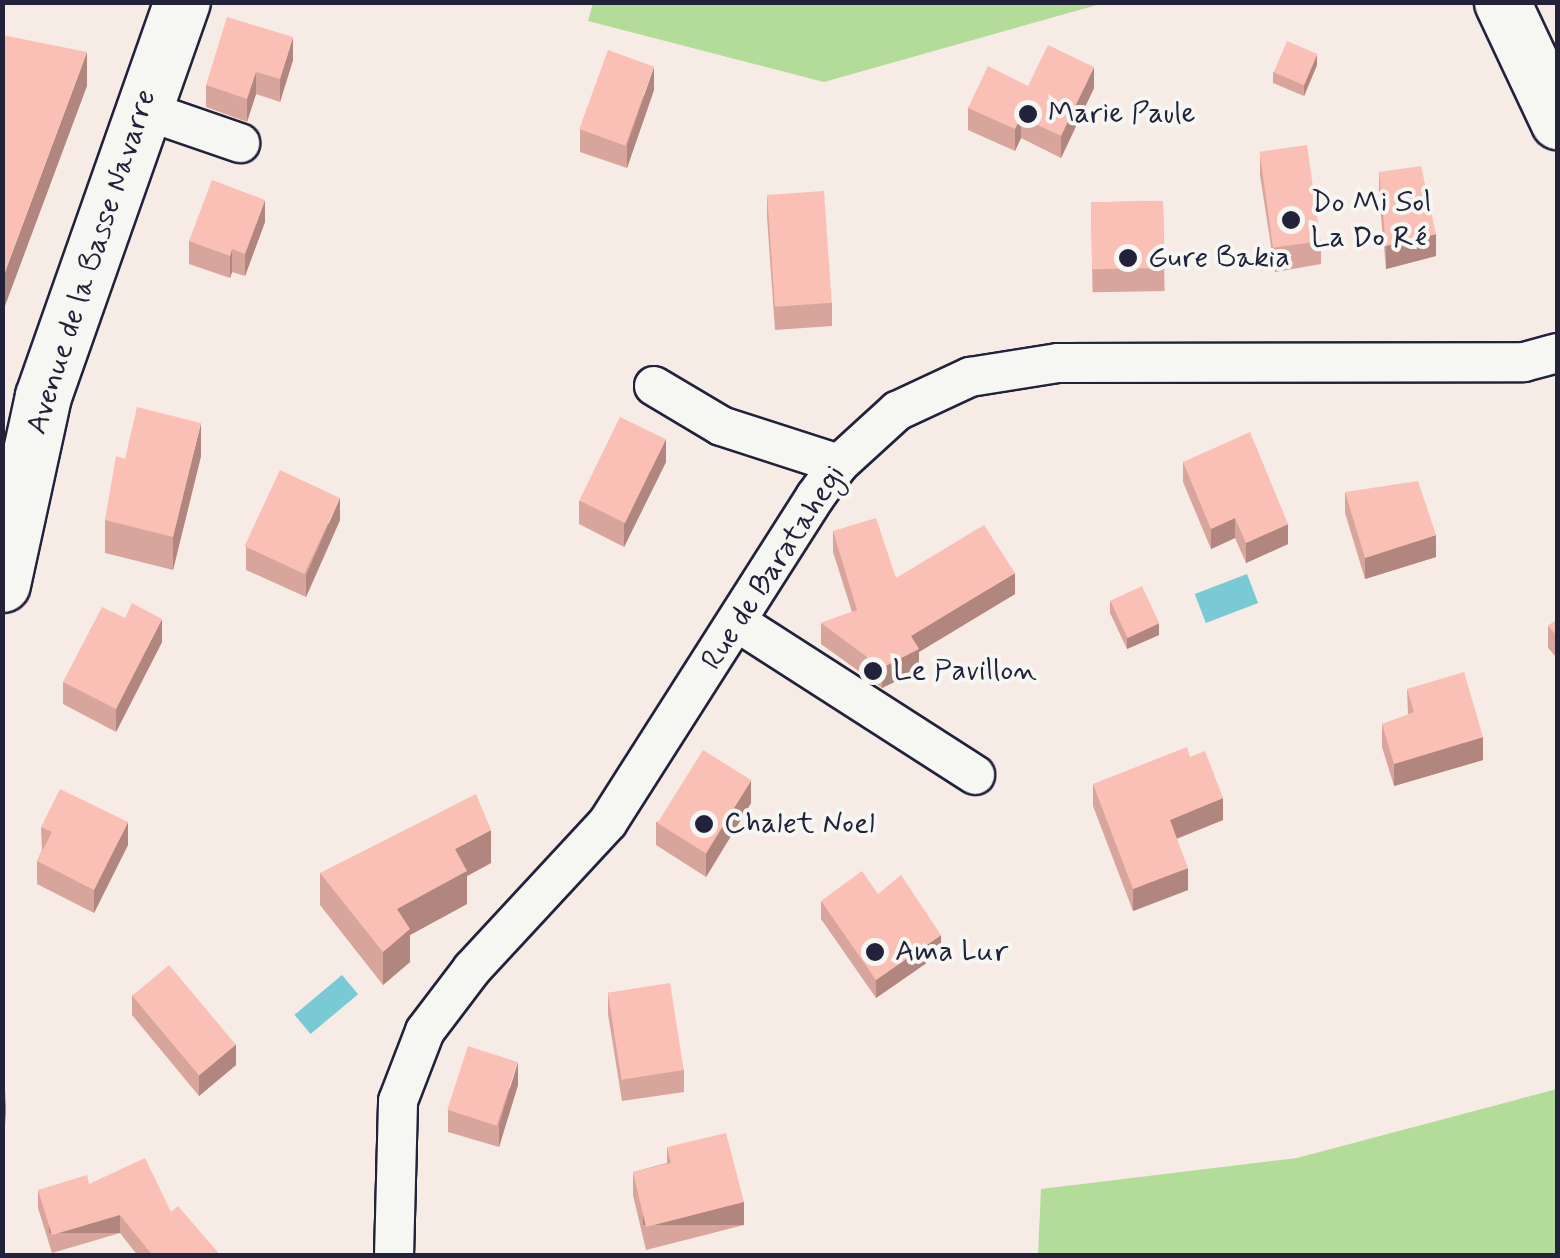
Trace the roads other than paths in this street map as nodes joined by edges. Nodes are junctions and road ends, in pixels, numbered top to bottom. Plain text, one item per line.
1 (182, 2) edge
2 (1502, 2) edge
3 (141, 109) junction
4 (1558, 121) edge
5 (240, 143) dead end
6 (1558, 352) edge
7 (654, 386) dead end
8 (840, 464) junction
9 (2, 584) edge
10 (737, 622) junction
11 (975, 775) dead end
12 (394, 1256) edge

1 - 3 street, Avenue de la Basse Navarre
2 - 4 street
3 - 5 street
3 - 9 street, Avenue de la Basse Navarre
6 - 8 street, Rue de Baratahegi
7 - 8 street
8 - 10 street, Rue de Baratahegi
10 - 11 street
10 - 12 street, Rue de Baratahegi

